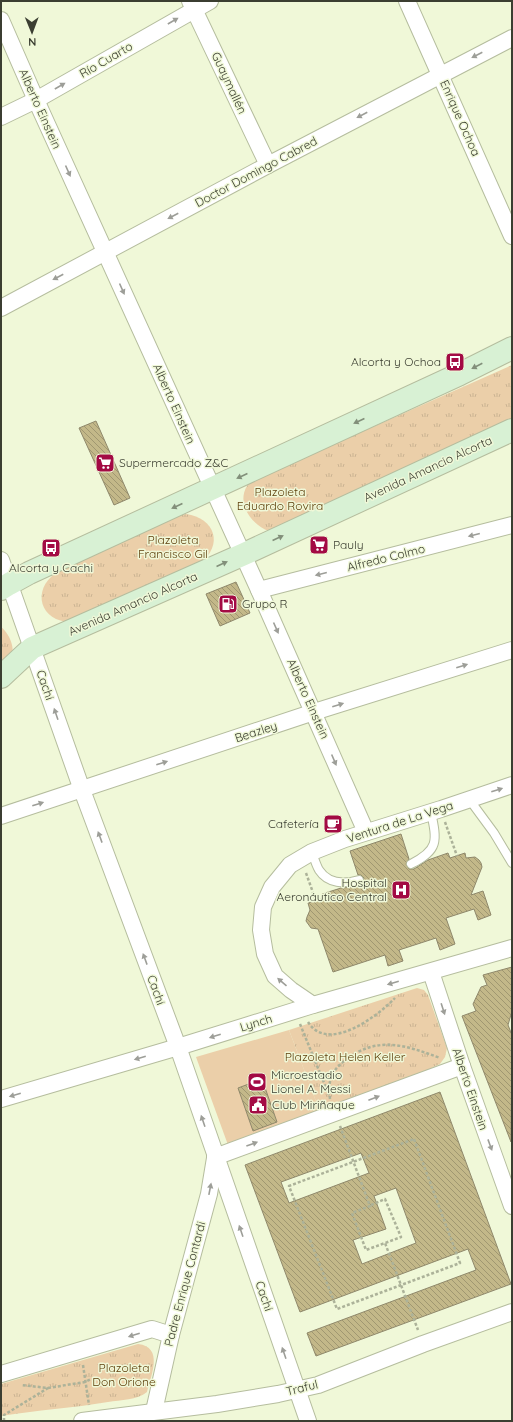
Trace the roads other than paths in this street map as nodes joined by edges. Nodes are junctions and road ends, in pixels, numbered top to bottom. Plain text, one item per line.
1 (210, 1) edge
2 (407, 1) edge
3 (192, 5) edge
4 (1, 20) edge
5 (512, 38) edge
6 (440, 74) junction
7 (36, 100) junction
8 (1, 117) edge
9 (268, 165) junction
10 (512, 236) edge
11 (105, 252) junction
12 (1, 308) edge
13 (512, 348) edge
14 (512, 430) edge
15 (213, 489) junction
16 (512, 525) edge
17 (242, 555) junction
18 (1, 560) edge
19 (5, 586) edge
20 (260, 590) junction
21 (32, 648) junction
22 (512, 650) edge
23 (1, 676) edge
24 (314, 712) junction
25 (512, 785) edge
26 (82, 790) junction
27 (468, 800) junction
28 (436, 810) junction
29 (1, 816) edge
30 (366, 832) junction
31 (301, 858) junction
32 (512, 863) edge
33 (410, 864) dead end
34 (359, 880) dead end
35 (512, 948) edge
36 (424, 974) junction
37 (303, 1008) junction
38 (178, 1047) junction
39 (462, 1066) junction
40 (1, 1099) edge
41 (215, 1158) junction
42 (512, 1206) edge
43 (512, 1312) edge
44 (171, 1335) junction
45 (1, 1374) edge
46 (297, 1390) junction
47 (154, 1411) junction
48 (86, 1420) edge
49 (308, 1421) edge

1 - 3 street, Río Cuarto
2 - 6 street, Enrique Ochoa
7 -> 3 street, Río Cuarto
3 - 9 street, Guaymallén
4 - 7 street, Alberto Einstein
5 -> 6 street, Doctor Domingo Cabred
6 -> 9 street, Doctor Domingo Cabred
6 - 10 street, Enrique Ochoa
7 - 8 street, Río Cuarto
7 -> 11 street, Alberto Einstein
9 -> 11 street, Doctor Domingo Cabred
11 -> 12 street, Doctor Domingo Cabred
11 -> 15 street, Alberto Einstein
13 -> 15 main road
17 -> 14 main road, Avenida Amancio Alcorta
15 - 17 street, Alberto Einstein
15 -> 19 main road
16 -> 20 street, Alfredo Colmo
17 - 20 street, Alberto Einstein
21 -> 17 main road, Avenida Amancio Alcorta
18 - 19 street, Cachi
19 - 21 street, Cachi
20 -> 24 street, Alberto Einstein
21 - 23 main road, Avenida Amancio Alcorta
26 -> 21 street, Cachi
24 -> 22 street, Beazley
26 -> 24 street, Beazley
24 -> 30 street, Alberto Einstein
27 -> 25 street, Ventura de La Vega
29 -> 26 street, Beazley
38 -> 26 street, Cachi
27 - 28 street, Ventura de La Vega
27 - 32 lane
28 - 30 street, Ventura de La Vega
28 - 33 lane
30 - 31 street, Ventura de La Vega
31 - 34 lane
37 -> 31 street
35 - 36 street, Lynch
36 -> 37 street, Lynch
36 -> 39 street, Alberto Einstein
37 -> 38 street, Lynch
38 -> 40 street, Lynch
41 -> 38 street, Cachi
41 -> 39 street
39 -> 42 street, Alberto Einstein
44 -> 41 street, Padre Enrique Contardi
46 -> 41 street, Cachi
43 - 46 street, Traful
44 -> 45 street
44 - 47 street, Padre Enrique Contardi
46 - 47 street, Traful
46 - 49 street, Cachi
47 - 48 street, Traful

